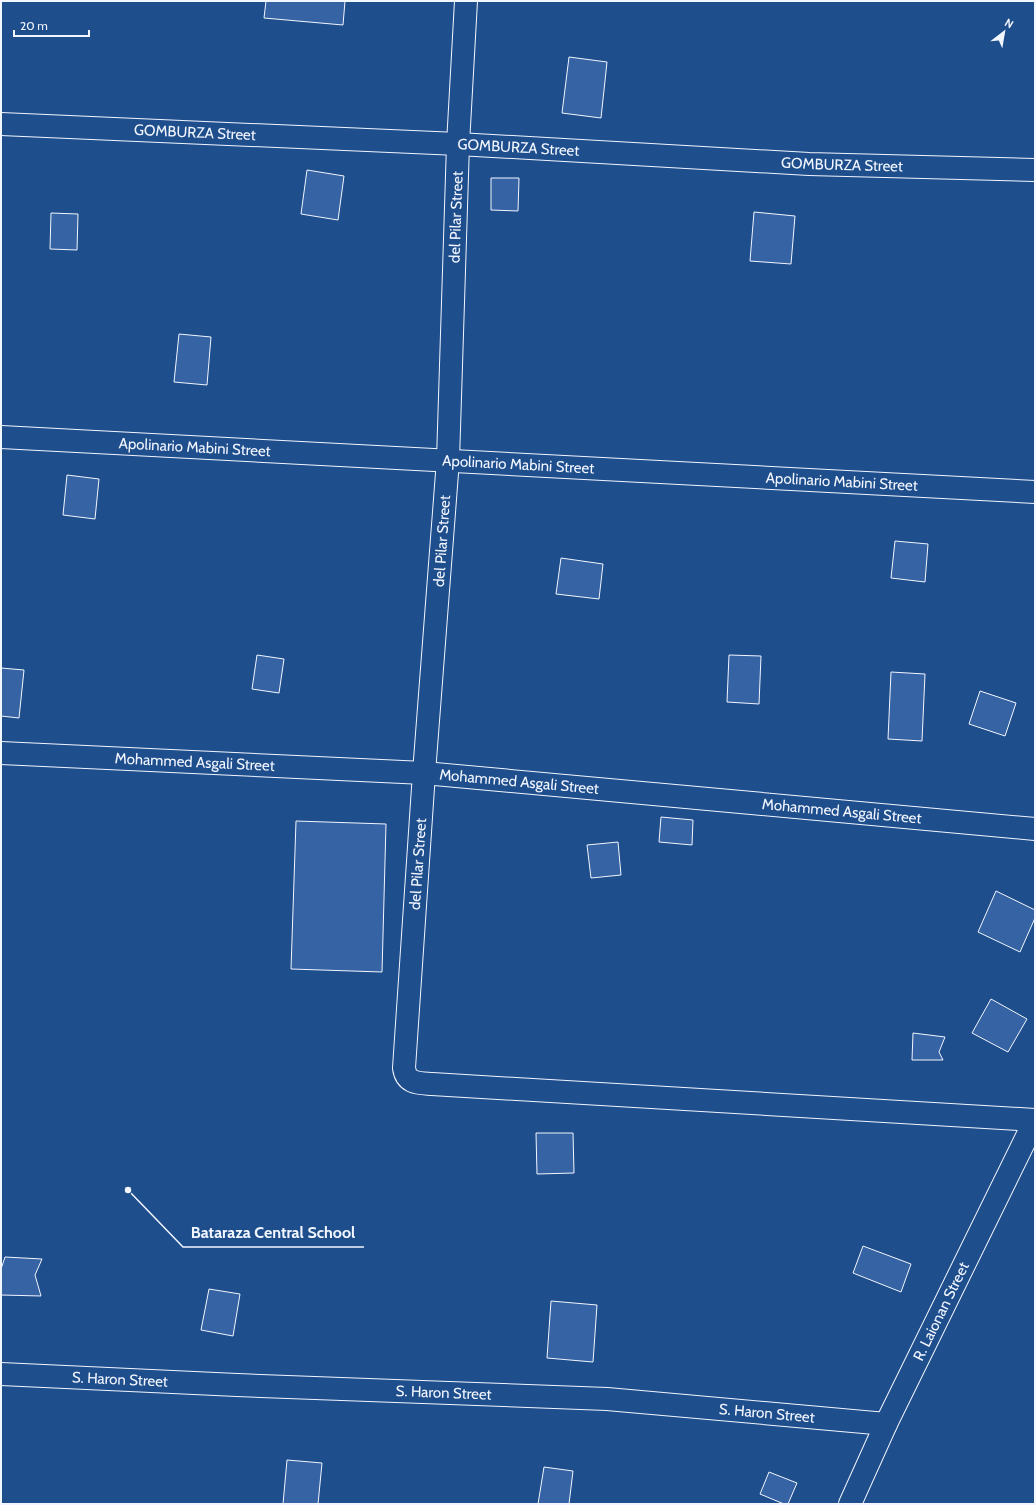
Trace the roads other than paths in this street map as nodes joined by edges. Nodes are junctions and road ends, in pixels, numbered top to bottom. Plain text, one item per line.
1 (466, 1) edge
2 (1, 124) edge
3 (458, 144) junction
4 (1035, 170) edge
5 (1, 437) edge
6 (448, 460) junction
7 (1035, 492) edge
8 (1, 753) edge
9 (424, 774) junction
10 (1035, 829) edge
11 (1035, 1120) edge
12 (1, 1374) edge
13 (886, 1424) junction
14 (850, 1504) edge

1 - 3 street, del Pilar Street
2 - 3 street, GOMBURZA Street
3 - 4 street, GOMBURZA Street
3 - 6 street, del Pilar Street
5 - 6 street, Apolinario Mabini Street
6 - 7 street, Apolinario Mabini Street
6 - 9 street, del Pilar Street
8 - 9 street, Mohammed Asgali Street
9 - 10 street, Mohammed Asgali Street
9 - 11 street, del Pilar Street
11 - 13 street, R. Laionan Street
12 - 13 street, S. Haron Street
13 - 14 street, R. Laionan Street

